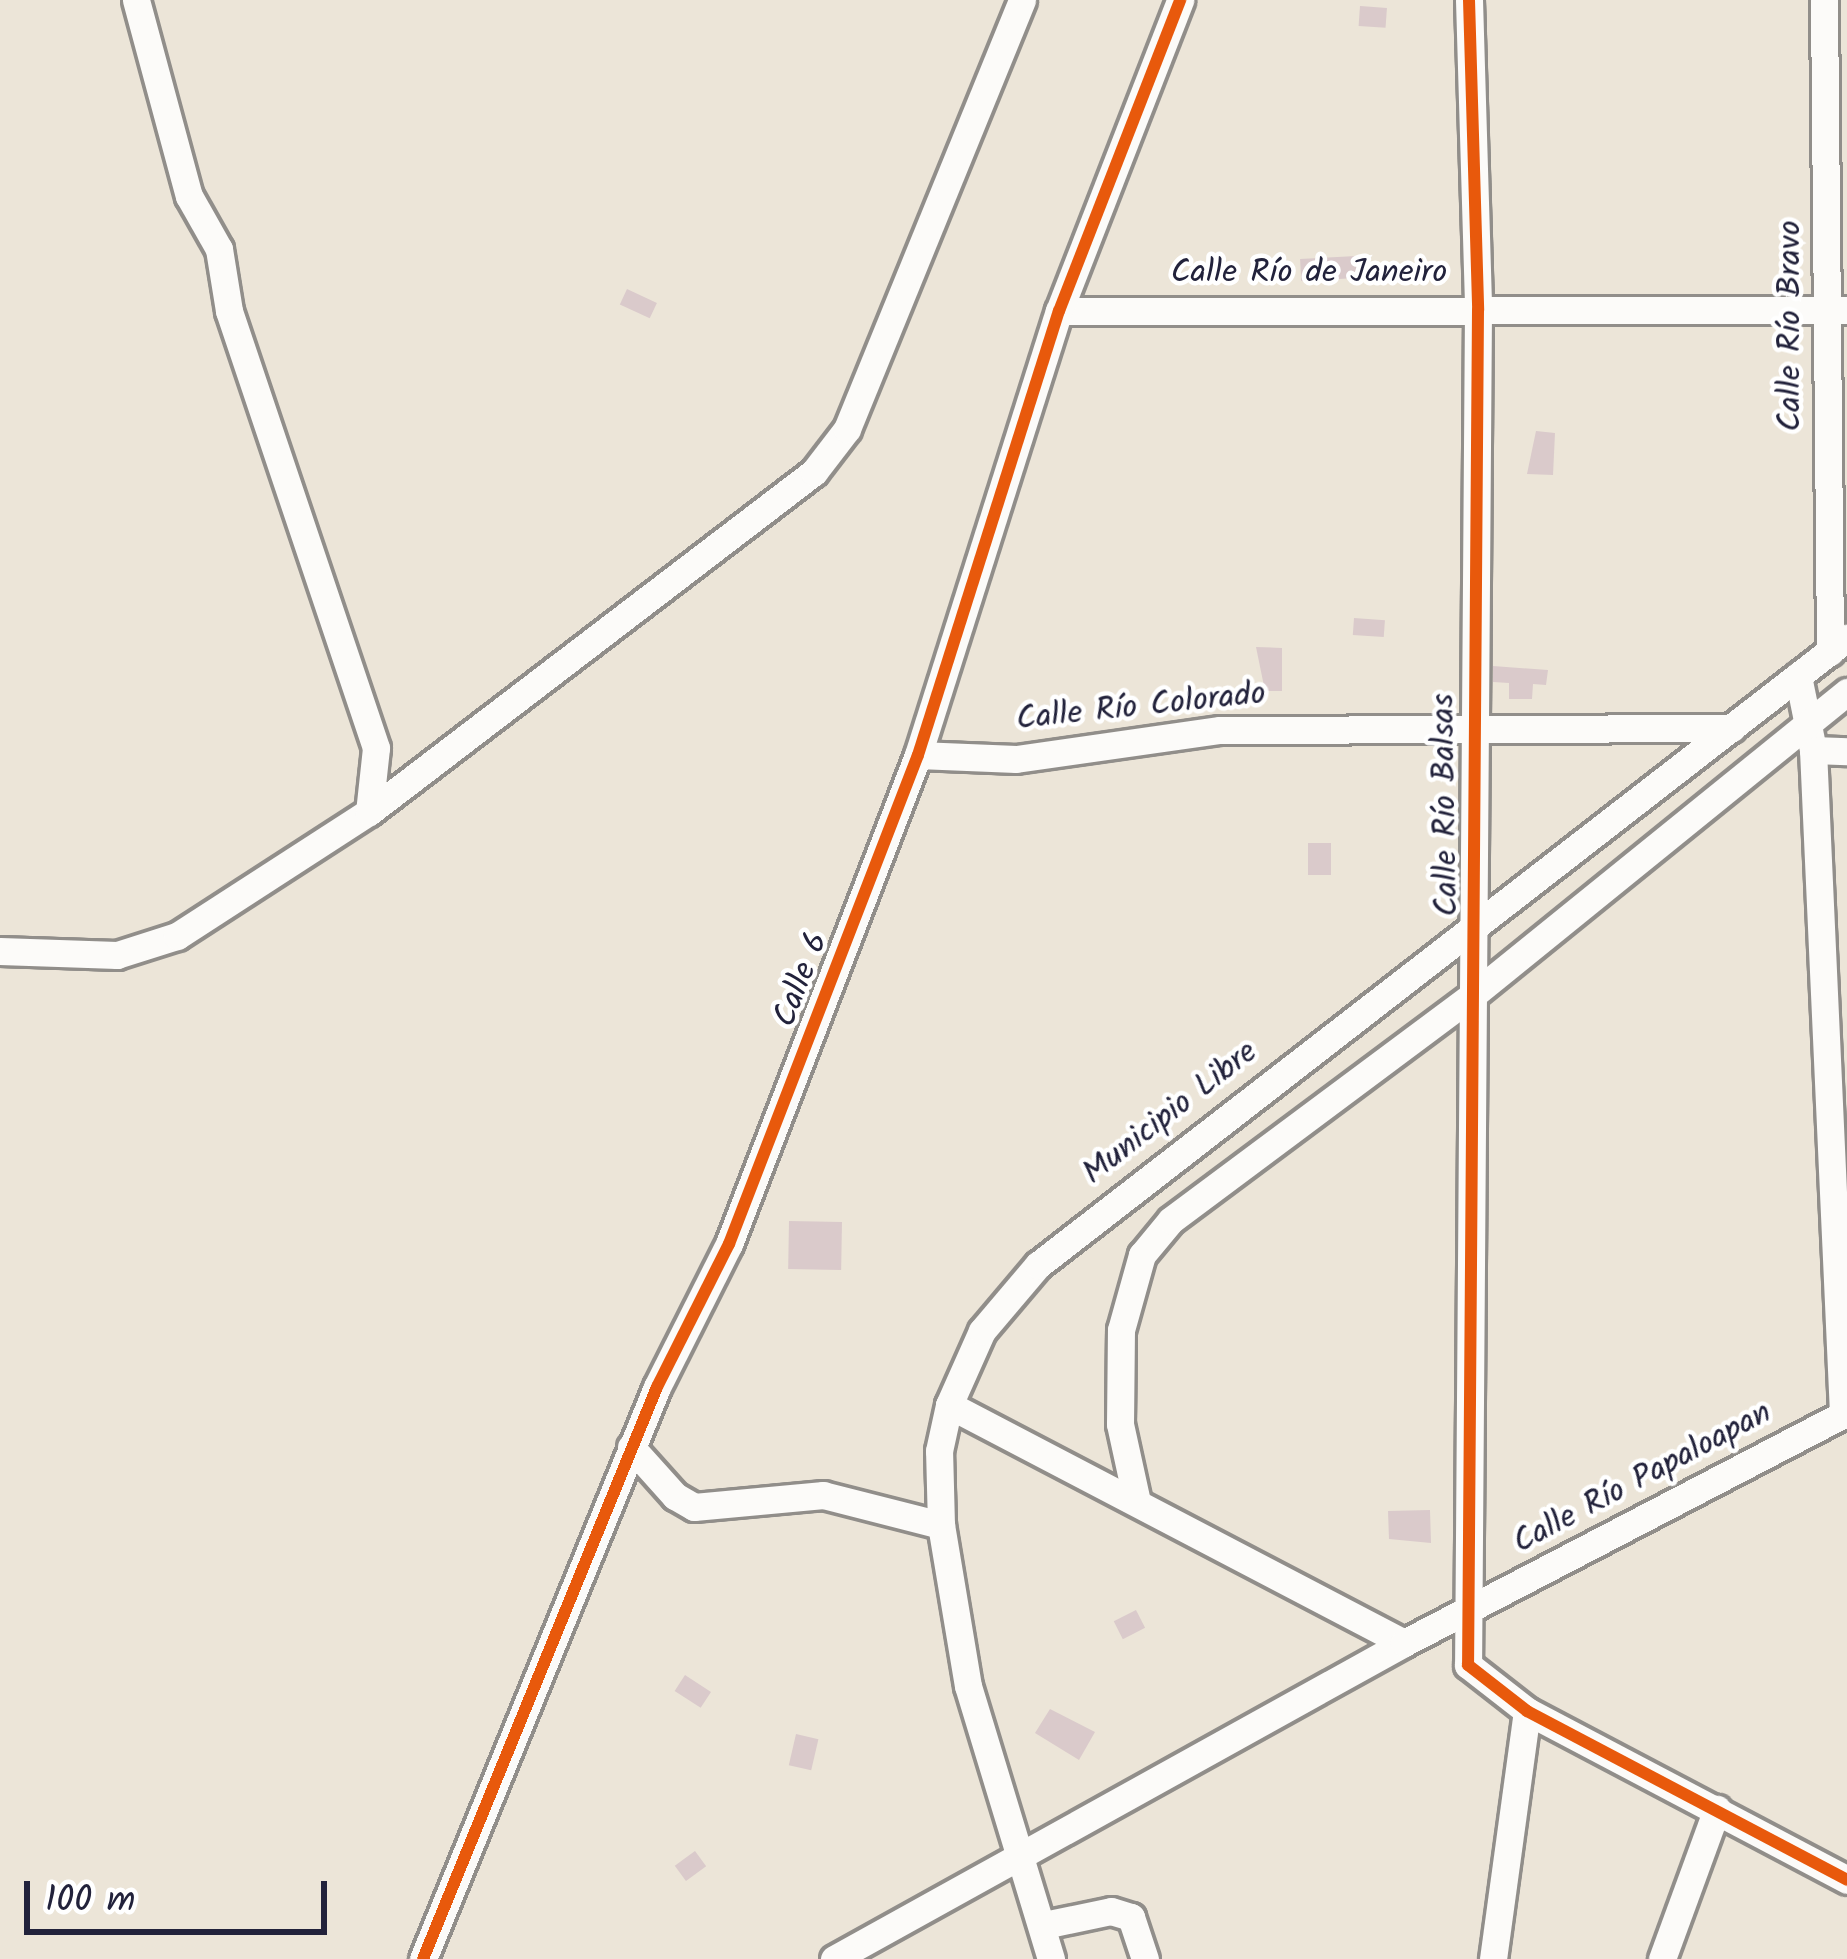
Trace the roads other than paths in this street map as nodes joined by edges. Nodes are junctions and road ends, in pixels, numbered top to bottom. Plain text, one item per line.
1 (136, 0) edge
2 (1022, 0) edge
3 (1180, 0) edge
4 (1469, 0) edge
5 (1824, 0) edge
6 (1478, 310) junction
7 (1838, 310) edge
8 (1058, 311) junction
9 (1839, 645) edge
10 (1798, 676) junction
11 (1847, 692) edge
12 (1470, 727) junction
13 (1732, 728) junction
14 (1810, 736) junction
15 (1847, 751) edge
16 (917, 755) junction
17 (369, 812) junction
18 (1476, 925) junction
19 (0, 951) edge
20 (1474, 994) junction
21 (1837, 1097) edge
22 (1222, 1120) junction
23 (1240, 1168) junction
24 (949, 1405) junction
25 (1845, 1413) edge
26 (632, 1447) junction
27 (1137, 1502) junction
28 (941, 1525) junction
29 (1472, 1610) junction
30 (1404, 1643) junction
31 (1527, 1711) junction
32 (1717, 1810) junction
33 (1023, 1853) junction
34 (1847, 1880) edge
35 (1044, 1925) junction
36 (423, 1959) edge
37 (834, 1959) edge
38 (1051, 1959) edge
39 (1144, 1959) edge
40 (1493, 1959) edge
41 (1662, 1959) edge

1 - 17 street
2 - 17 street
3 - 8 street, Calle 6
4 - 6 street, Calle Río Balsas
5 - 7 street, Calle Río Bravo
6 - 7 street, Calle Río de Janeiro
6 - 8 street, Calle Río de Janeiro
6 - 12 street, Calle Río Balsas
7 - 9 street, Calle Río Bravo
8 - 16 street, Calle 6
9 - 10 street, Municipio Libre
10 - 13 street, Municipio Libre
10 - 14 street
11 - 14 street
12 - 13 street, Calle Río Colorado
12 - 16 street, Calle Río Colorado
12 - 18 street, Calle Río Balsas
13 - 18 street, Municipio Libre
14 - 15 street
14 - 20 street
14 - 21 street
16 - 26 street, Calle 6
17 - 19 street
18 - 20 street, Calle Río Balsas
18 - 22 street, Municipio Libre
20 - 23 street
20 - 29 street, Calle Río Balsas
21 - 25 street
22 - 23 street
22 - 24 street, Municipio Libre
23 - 27 street
24 - 27 street
24 - 28 street, Municipio Libre
25 - 29 street, Calle Río Papaloapan
26 - 28 street
26 - 36 street, Calle 6
27 - 30 street
28 - 33 street, Municipio Libre
29 - 30 street, Calle Río Papaloapan
29 - 31 street, Calle Río Balsas
30 - 33 street, Calle Río Papaloapan
31 - 32 street
31 - 40 street
32 - 34 street
32 - 41 street
33 - 35 street, Municipio Libre
33 - 37 street, Calle Río Papaloapan
35 - 38 street, Municipio Libre
35 - 39 street

